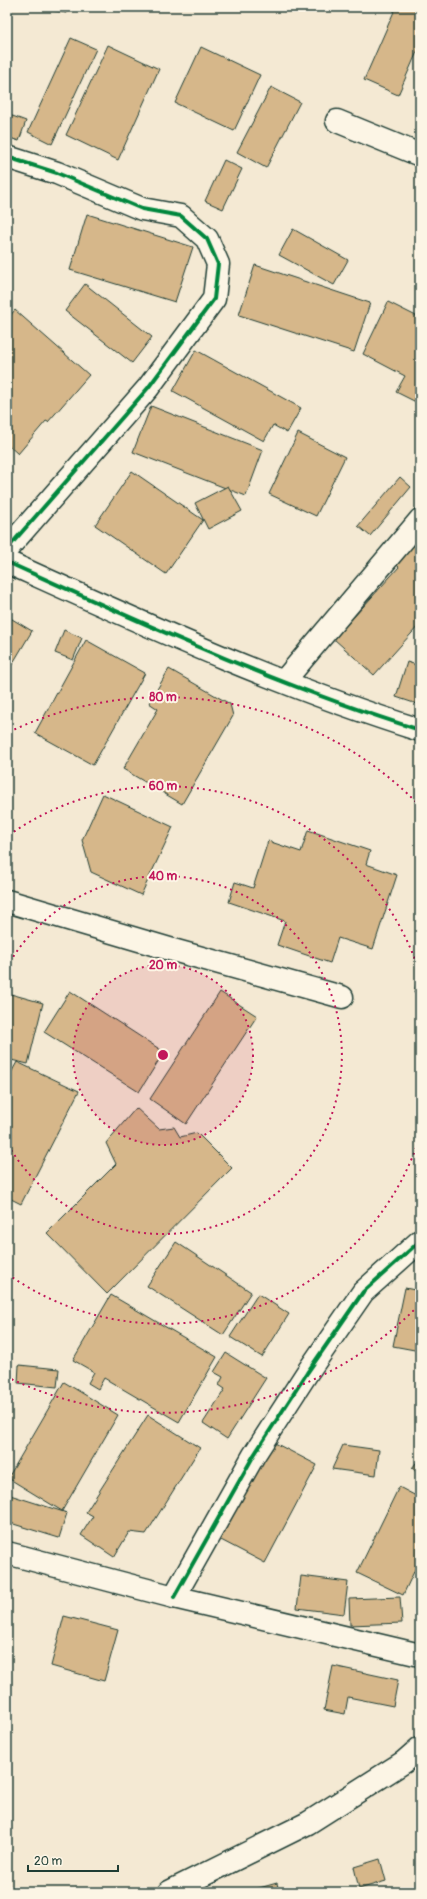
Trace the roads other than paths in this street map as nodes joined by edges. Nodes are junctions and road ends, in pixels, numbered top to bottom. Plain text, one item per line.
1 (337, 121) dead end
2 (420, 155) edge
3 (7, 157) edge
4 (420, 520) edge
5 (7, 549) edge
6 (7, 562) edge
7 (284, 681) junction
8 (420, 730) edge
9 (7, 901) edge
10 (342, 997) dead end
11 (420, 1241) edge
12 (7, 1553) edge
13 (174, 1597) junction
14 (420, 1655) edge
15 (420, 1748) edge
16 (169, 1892) edge

1 - 2 street
3 - 5 street
4 - 7 street
6 - 7 street
7 - 8 street
9 - 10 street
11 - 13 street
12 - 13 street
13 - 14 street
15 - 16 street

